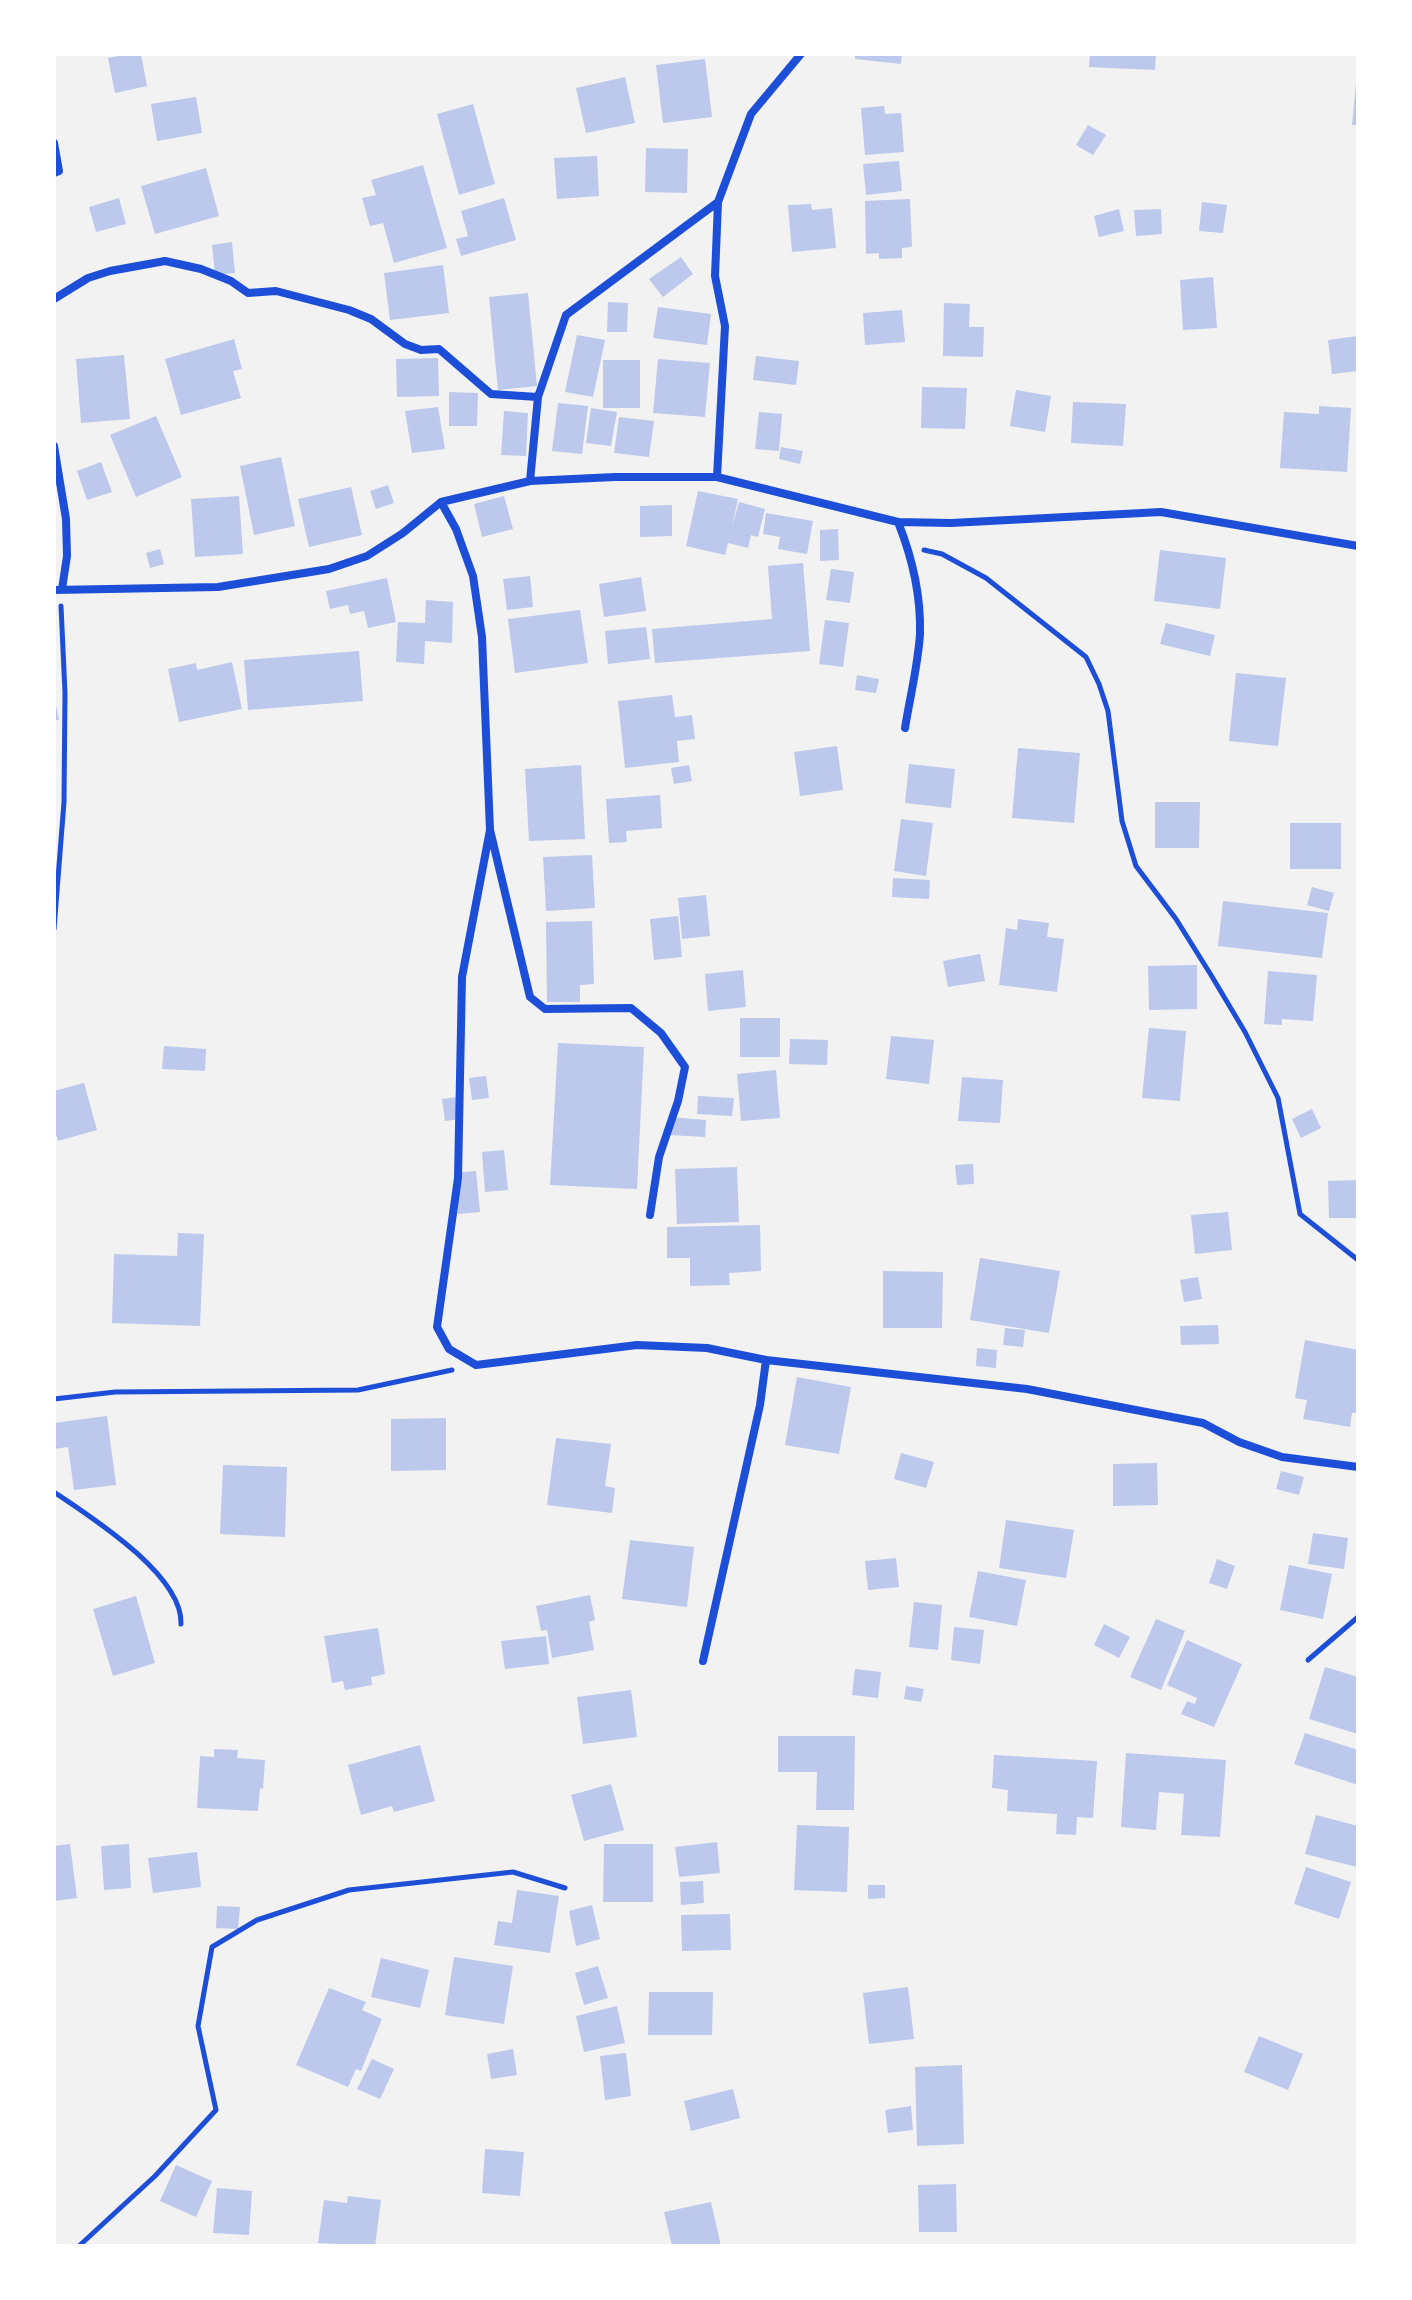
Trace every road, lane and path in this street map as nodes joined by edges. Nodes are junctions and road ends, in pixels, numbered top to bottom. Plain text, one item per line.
1 (801, 54) edge
2 (54, 143) edge
3 (54, 173) edge
4 (718, 202) junction
5 (54, 299) edge
6 (538, 397) junction
7 (54, 446) edge
8 (717, 477) junction
9 (530, 481) junction
10 (441, 502) junction
11 (898, 522) junction
12 (907, 546) junction
13 (1358, 546) edge
14 (58, 589) edge
15 (905, 728) dead end
16 (490, 830) junction
17 (54, 929) edge
18 (650, 1215) dead end
19 (1358, 1260) edge
20 (766, 1360) junction
21 (476, 1365) junction
22 (54, 1399) edge
23 (1358, 1467) edge
24 (54, 1492) edge
25 (1358, 1617) edge
26 (181, 1624) dead end
27 (1308, 1660) dead end
28 (703, 1661) dead end
29 (565, 1888) dead end
30 (79, 2246) edge

1 - 4 street
2 - 3 street
4 - 6 street
4 - 8 street
5 - 6 street
6 - 9 street
7 - 14 street
8 - 9 street
8 - 11 street
9 - 10 street
10 - 14 street
10 - 16 street
11 - 12 street
11 - 13 street
12 - 15 street
12 - 19 path
14 - 17 path
16 - 18 street
16 - 21 street
20 - 21 street
20 - 23 street
20 - 28 street
21 - 22 path
24 - 26 path
25 - 27 path
29 - 30 path

